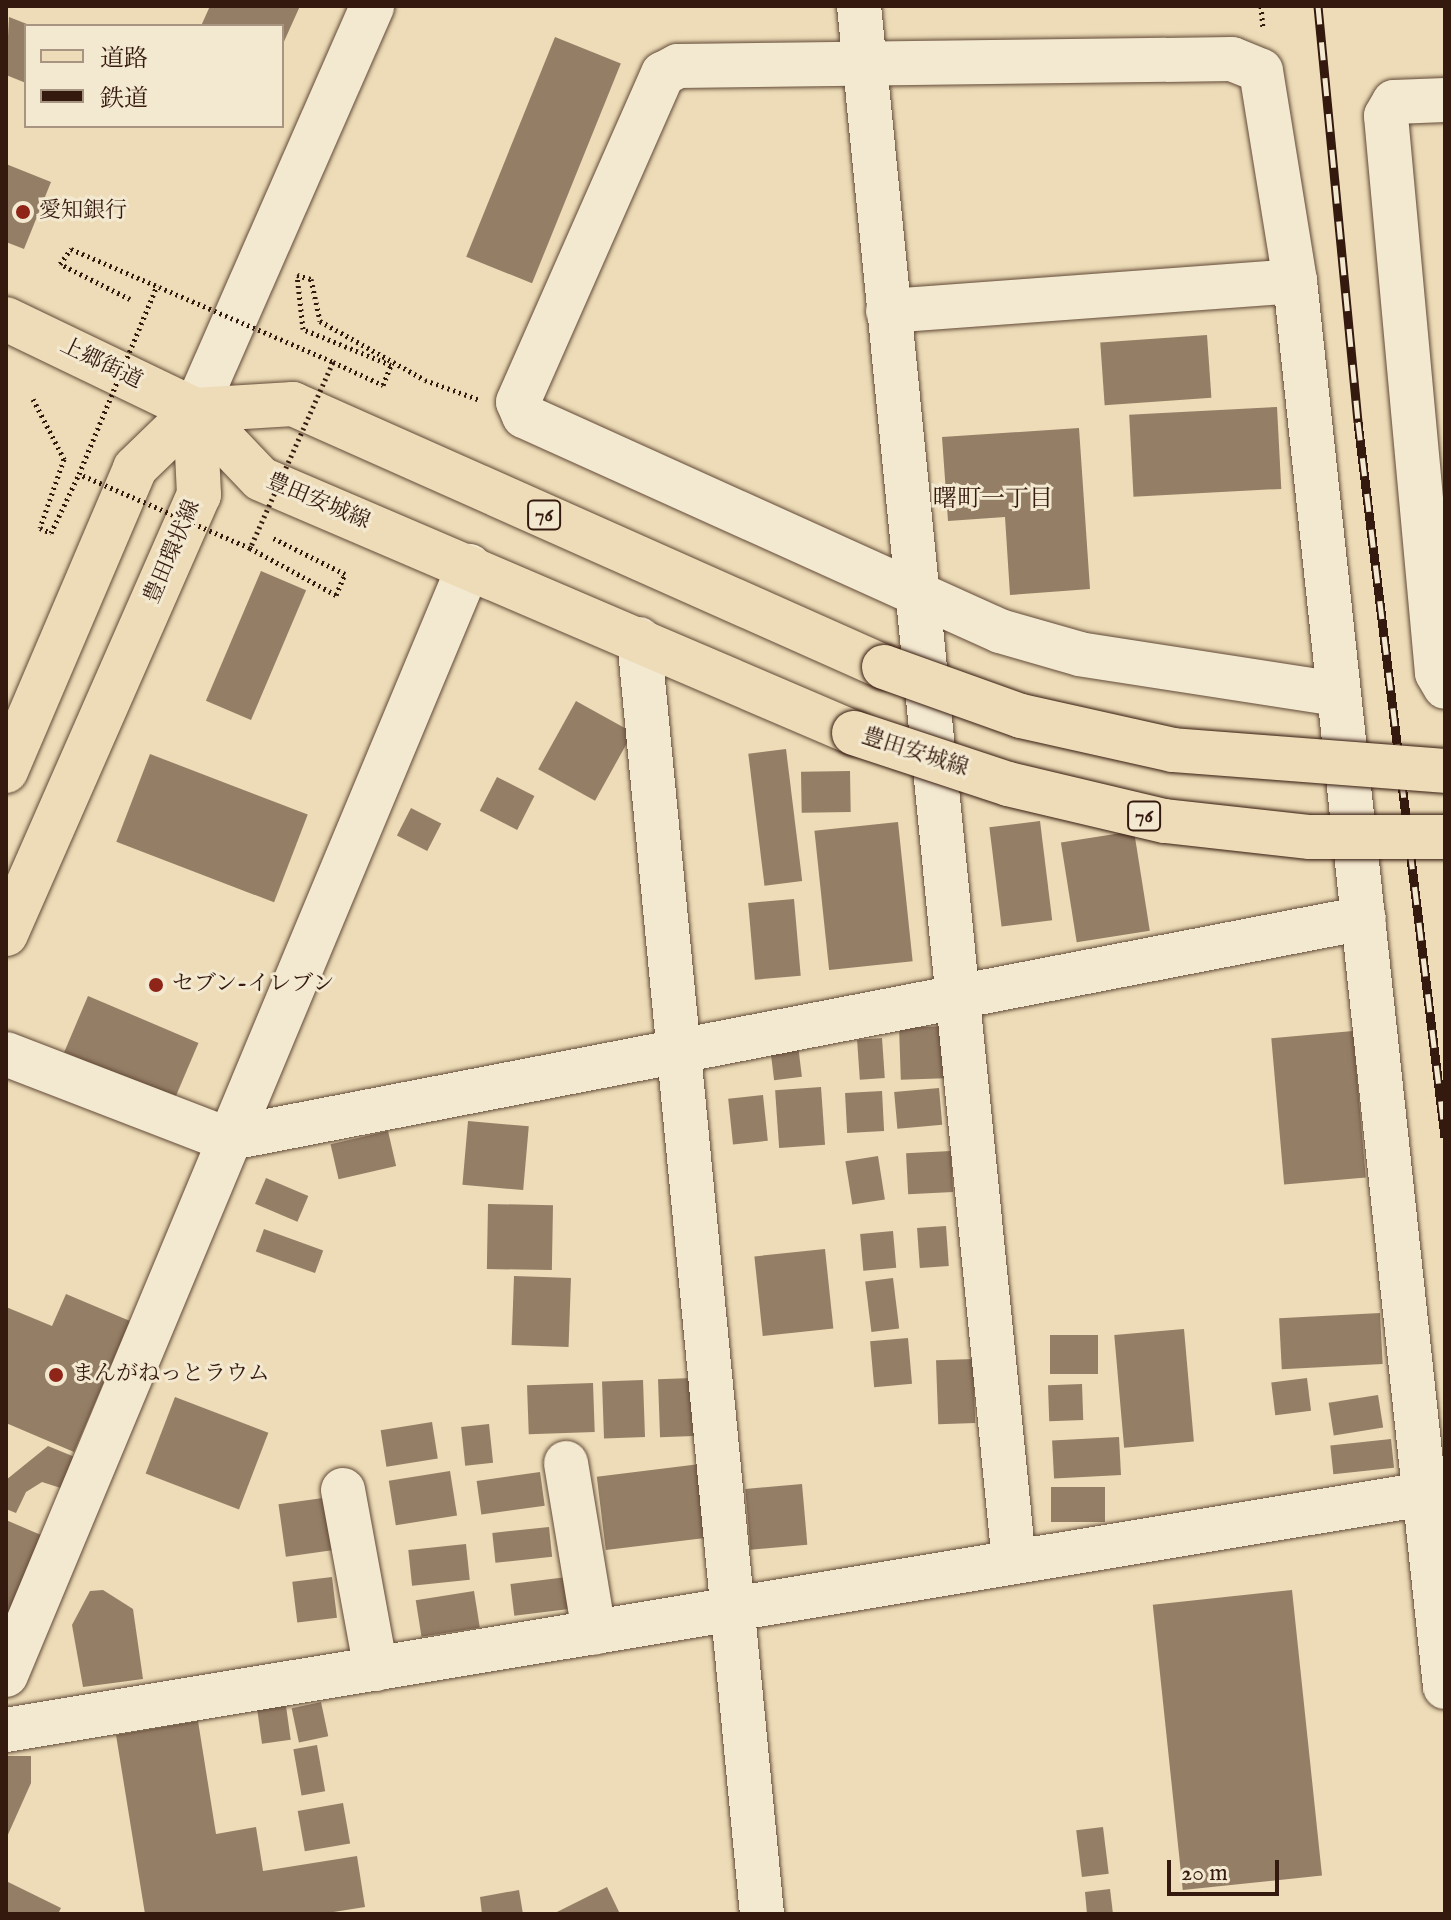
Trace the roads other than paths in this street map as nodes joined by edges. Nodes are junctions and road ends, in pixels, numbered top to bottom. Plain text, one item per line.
1 (372, 6) edge
2 (859, 6) edge
3 (861, 66) junction
4 (1445, 100) edge
5 (1295, 281) junction
6 (888, 311) junction
7 (6, 319) edge
8 (195, 410) junction
9 (469, 566) junction
10 (919, 595) junction
11 (639, 639) junction
12 (1445, 687) edge
13 (1337, 694) junction
14 (6, 771) edge
15 (1445, 771) edge
16 (1445, 837) edge
17 (1364, 918) junction
18 (6, 934) edge
19 (959, 999) junction
20 (675, 1053) junction
21 (6, 1054) edge
22 (226, 1139) junction
23 (566, 1463) dead end
24 (343, 1490) dead end
25 (1424, 1494) junction
26 (1014, 1561) junction
27 (728, 1610) junction
28 (594, 1633) junction
29 (376, 1669) junction
30 (6, 1675) edge
31 (1445, 1687) edge
32 (6, 1730) edge
33 (762, 1914) edge

1 - 8 street
2 - 3 street
3 - 5 street
3 - 6 street
3 - 10 street
4 - 12 street
5 - 6 street
5 - 13 street
6 - 10 street
7 - 8 main road, 上郷街道 / 76
8 - 9 main road, 豊田安城線 / 76
8 - 14 main road
8 - 15 main road, 76, bridge
8 - 18 main road, 豊田環状線
9 - 11 main road, 豊田安城線 / 76
9 - 22 street
10 - 13 street
10 - 19 street
11 - 16 main road, 豊田安城線 / 76, bridge
11 - 20 street
13 - 17 street
17 - 19 street
17 - 25 street
19 - 20 street
19 - 26 street
20 - 22 street
20 - 27 street
21 - 22 street
22 - 30 street
23 - 28 street
24 - 29 street
25 - 26 street
25 - 31 street
26 - 27 street
27 - 28 street
27 - 33 street
28 - 29 street
29 - 32 street

